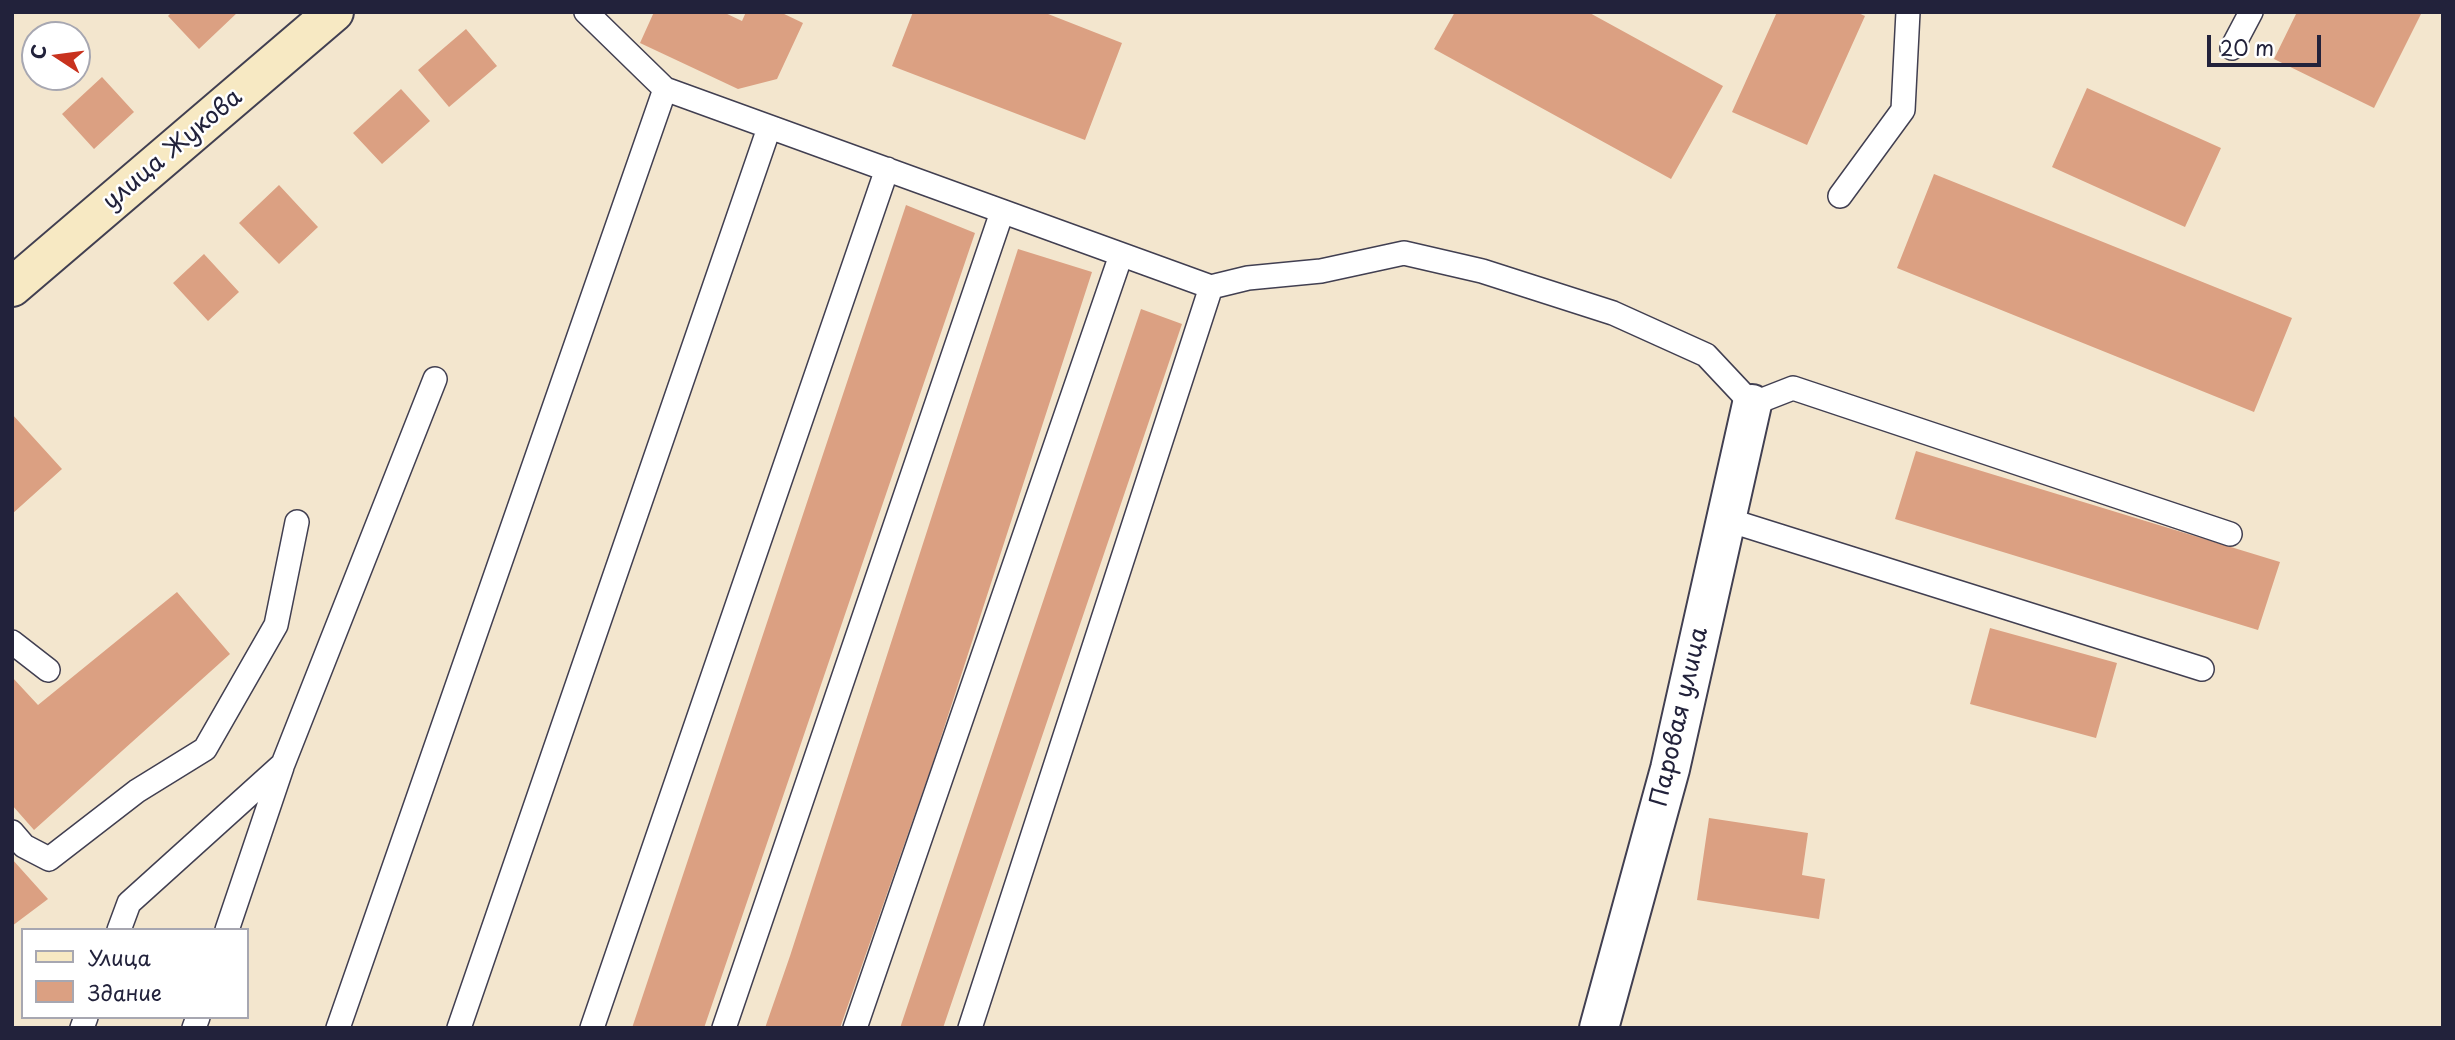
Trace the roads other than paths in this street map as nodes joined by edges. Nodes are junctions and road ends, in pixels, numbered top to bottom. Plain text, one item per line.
1 (334, 12) edge
2 (586, 12) edge
3 (1908, 12) edge
4 (2251, 12) edge
5 (2232, 48) dead end
6 (665, 89) junction
7 (769, 128) junction
8 (887, 169) junction
9 (1840, 196) dead end
10 (1002, 212) junction
11 (1121, 255) junction
12 (12, 287) edge
13 (1212, 287) junction
14 (435, 379) dead end
15 (1752, 404) junction
16 (1725, 519) junction
17 (297, 522) dead end
18 (2230, 534) dead end
19 (12, 642) edge
20 (2202, 669) dead end
21 (48, 670) dead end
22 (283, 764) junction
23 (12, 832) edge
24 (120, 928) edge
25 (228, 928) edge
26 (338, 1028) edge
27 (459, 1028) edge
28 (592, 1028) edge
29 (724, 1028) edge
30 (855, 1028) edge
31 (970, 1028) edge
32 (1599, 1028) edge

1 - 12 main road, улица Жукова
2 - 6 lane
3 - 9 lane
4 - 5 lane
6 - 7 lane
6 - 26 lane
7 - 8 lane
7 - 27 lane
8 - 10 lane
8 - 28 lane
10 - 11 lane
10 - 29 lane
11 - 13 lane
11 - 30 lane
13 - 15 lane
13 - 31 lane
14 - 22 lane
15 - 16 street, Паровая улица
15 - 18 lane
16 - 20 lane
16 - 32 street, Паровая улица
17 - 23 lane
19 - 21 lane
22 - 24 lane
22 - 25 lane

